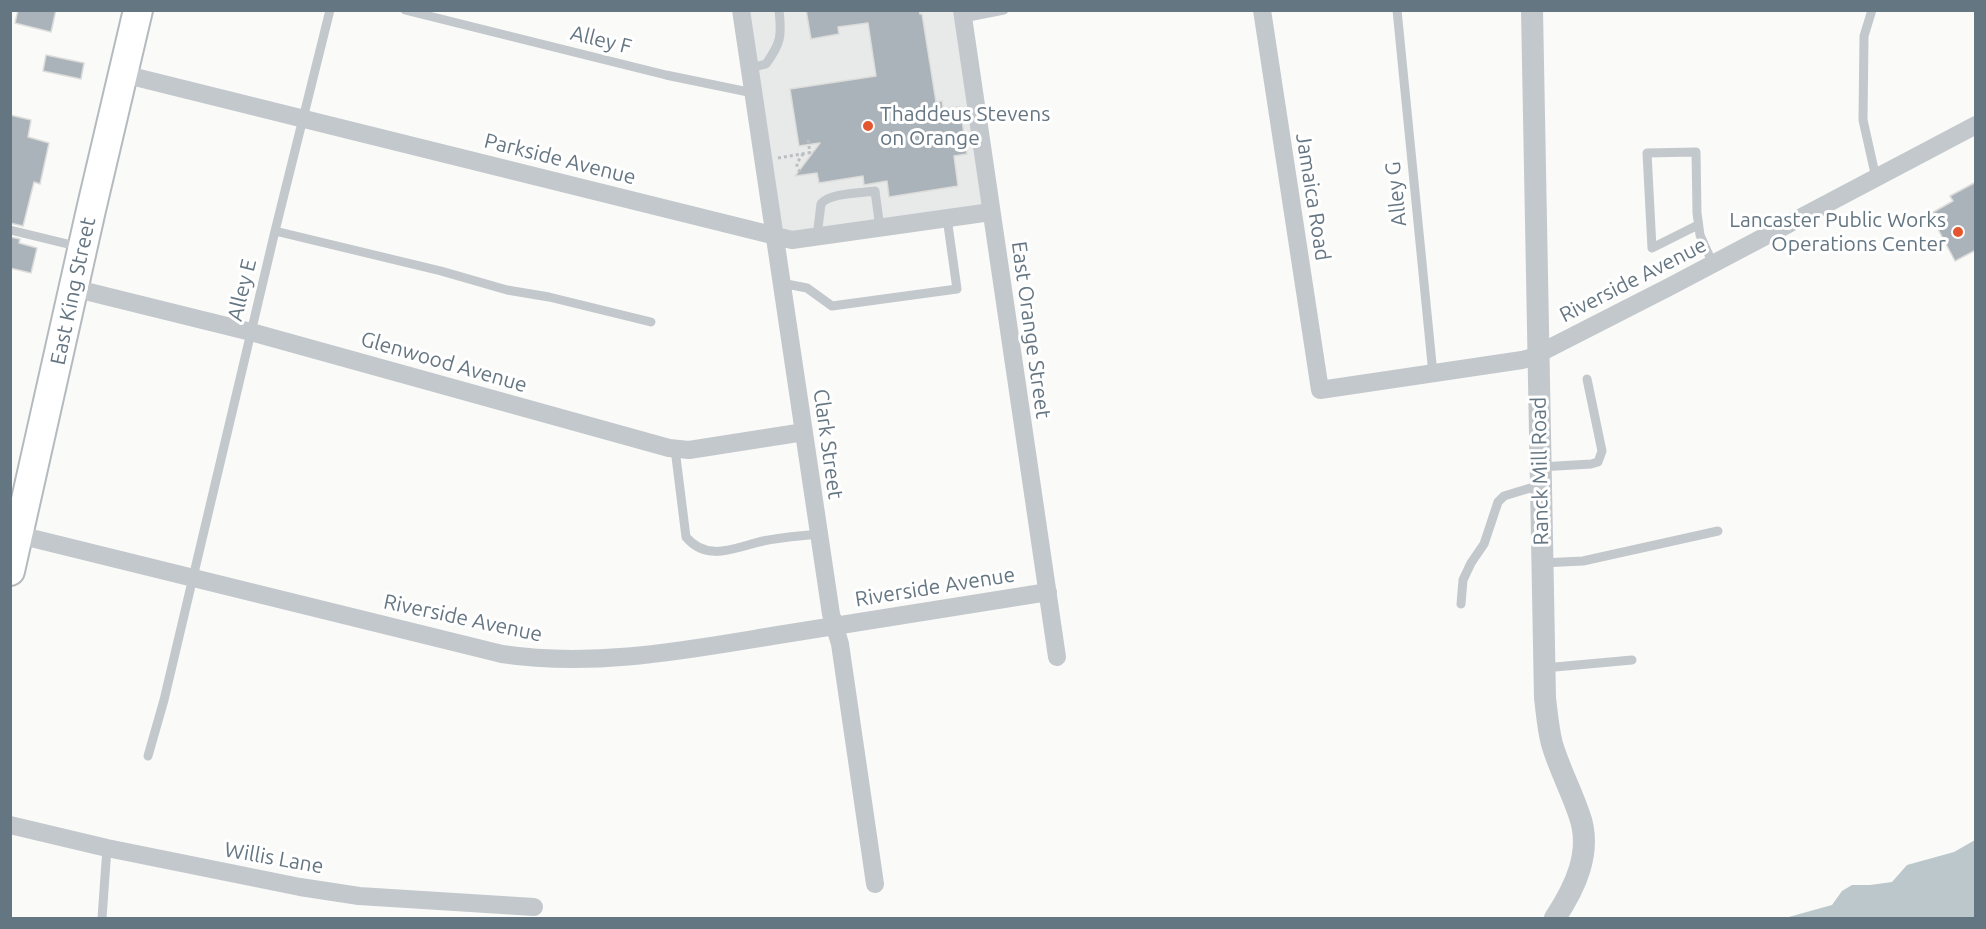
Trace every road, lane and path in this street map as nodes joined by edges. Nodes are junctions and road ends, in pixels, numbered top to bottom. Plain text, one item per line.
1 (138, 10) edge
2 (330, 10) edge
3 (405, 10) edge
4 (741, 10) edge
5 (779, 10) edge
6 (1004, 10) edge
7 (1262, 10) edge
8 (1397, 10) edge
9 (1532, 10) edge
10 (1872, 10) edge
11 (963, 14) edge
12 (758, 66) junction
13 (123, 74) junction
14 (753, 93) junction
15 (303, 119) junction
16 (1976, 125) edge
17 (808, 140) dead end
18 (803, 154) junction
19 (785, 156) dead end
20 (800, 172) dead end
21 (1876, 178) junction
22 (991, 213) junction
23 (947, 218) junction
24 (1698, 225) junction
25 (880, 228) junction
26 (10, 230) edge
27 (275, 231) junction
28 (775, 236) junction
29 (817, 236) junction
30 (82, 247) junction
31 (1713, 264) junction
32 (782, 283) junction
33 (73, 288) junction
34 (651, 322) dead end
35 (250, 332) junction
36 (1538, 354) junction
37 (1433, 374) junction
38 (1587, 379) dead end
39 (1320, 390) joint
40 (804, 432) junction
41 (675, 449) junction
42 (1540, 476) junction
43 (1718, 531) dead end
44 (819, 534) junction
45 (13, 553) edge
46 (1542, 563) junction
47 (192, 578) junction
48 (1048, 592) junction
49 (1461, 604) dead end
50 (835, 626) junction
51 (1057, 657) dead end
52 (1632, 660) dead end
53 (1545, 668) junction
54 (148, 756) dead end
55 (10, 825) edge
56 (107, 848) junction
57 (875, 884) dead end
58 (535, 912) edge
59 (102, 918) edge
60 (1555, 918) edge

1 - 13 main road, East King Street
2 - 15 lane, Alley E
3 - 14 lane, Alley F
4 - 12 street, Clark Street
5 - 12 lane
6 - 11 lane
7 - 39 street, Jamaica Road
8 - 37 lane, Alley G
9 - 36 street, Ranck Mill Road
10 - 21 lane
11 - 22 street, East Orange Street
12 - 14 street, Clark Street
13 - 15 street, Parkside Avenue
13 - 30 main road, East King Street
14 - 28 street, Clark Street
15 - 27 lane, Alley E
15 - 28 street, Parkside Avenue
16 - 21 street, Riverside Avenue
17 - 18 path
18 - 19 path
18 - 20 path
21 - 31 street, Riverside Avenue
22 - 23 street, Parkside Avenue
22 - 48 street, East Orange Street
23 - 25 street, Parkside Avenue
23 - 32 lane
24 - 24 lane
24 - 31 lane
25 - 29 street, Parkside Avenue
25 - 29 lane
26 - 30 lane
27 - 34 lane
27 - 35 lane, Alley E
28 - 29 street, Parkside Avenue
28 - 32 street, Clark Street
30 - 33 main road, East King Street
31 - 36 street, Riverside Avenue
32 - 40 street, Clark Street
33 - 35 street, Glenwood Avenue
33 - 45 main road, East King Street
35 - 41 street, Glenwood Avenue
35 - 47 lane, Alley E
36 - 37 street, Riverside Avenue
36 - 42 street, Ranck Mill Road
37 - 39 street, Riverside Avenue
38 - 42 lane
40 - 41 street, Glenwood Avenue
40 - 44 street, Clark Street
41 - 44 lane
42 - 46 street, Ranck Mill Road
42 - 49 lane
43 - 46 lane
44 - 50 street, Clark Street
45 - 47 street, Riverside Avenue
46 - 53 street, Ranck Mill Road
47 - 50 street, Riverside Avenue
47 - 54 lane, Alley E
48 - 50 street, Riverside Avenue
48 - 51 street, East Orange Street
50 - 57 street, Clark Street
52 - 53 lane
53 - 60 street, Ranck Mill Road
55 - 56 street, Willis Lane
56 - 58 street, Willis Lane
56 - 59 lane

